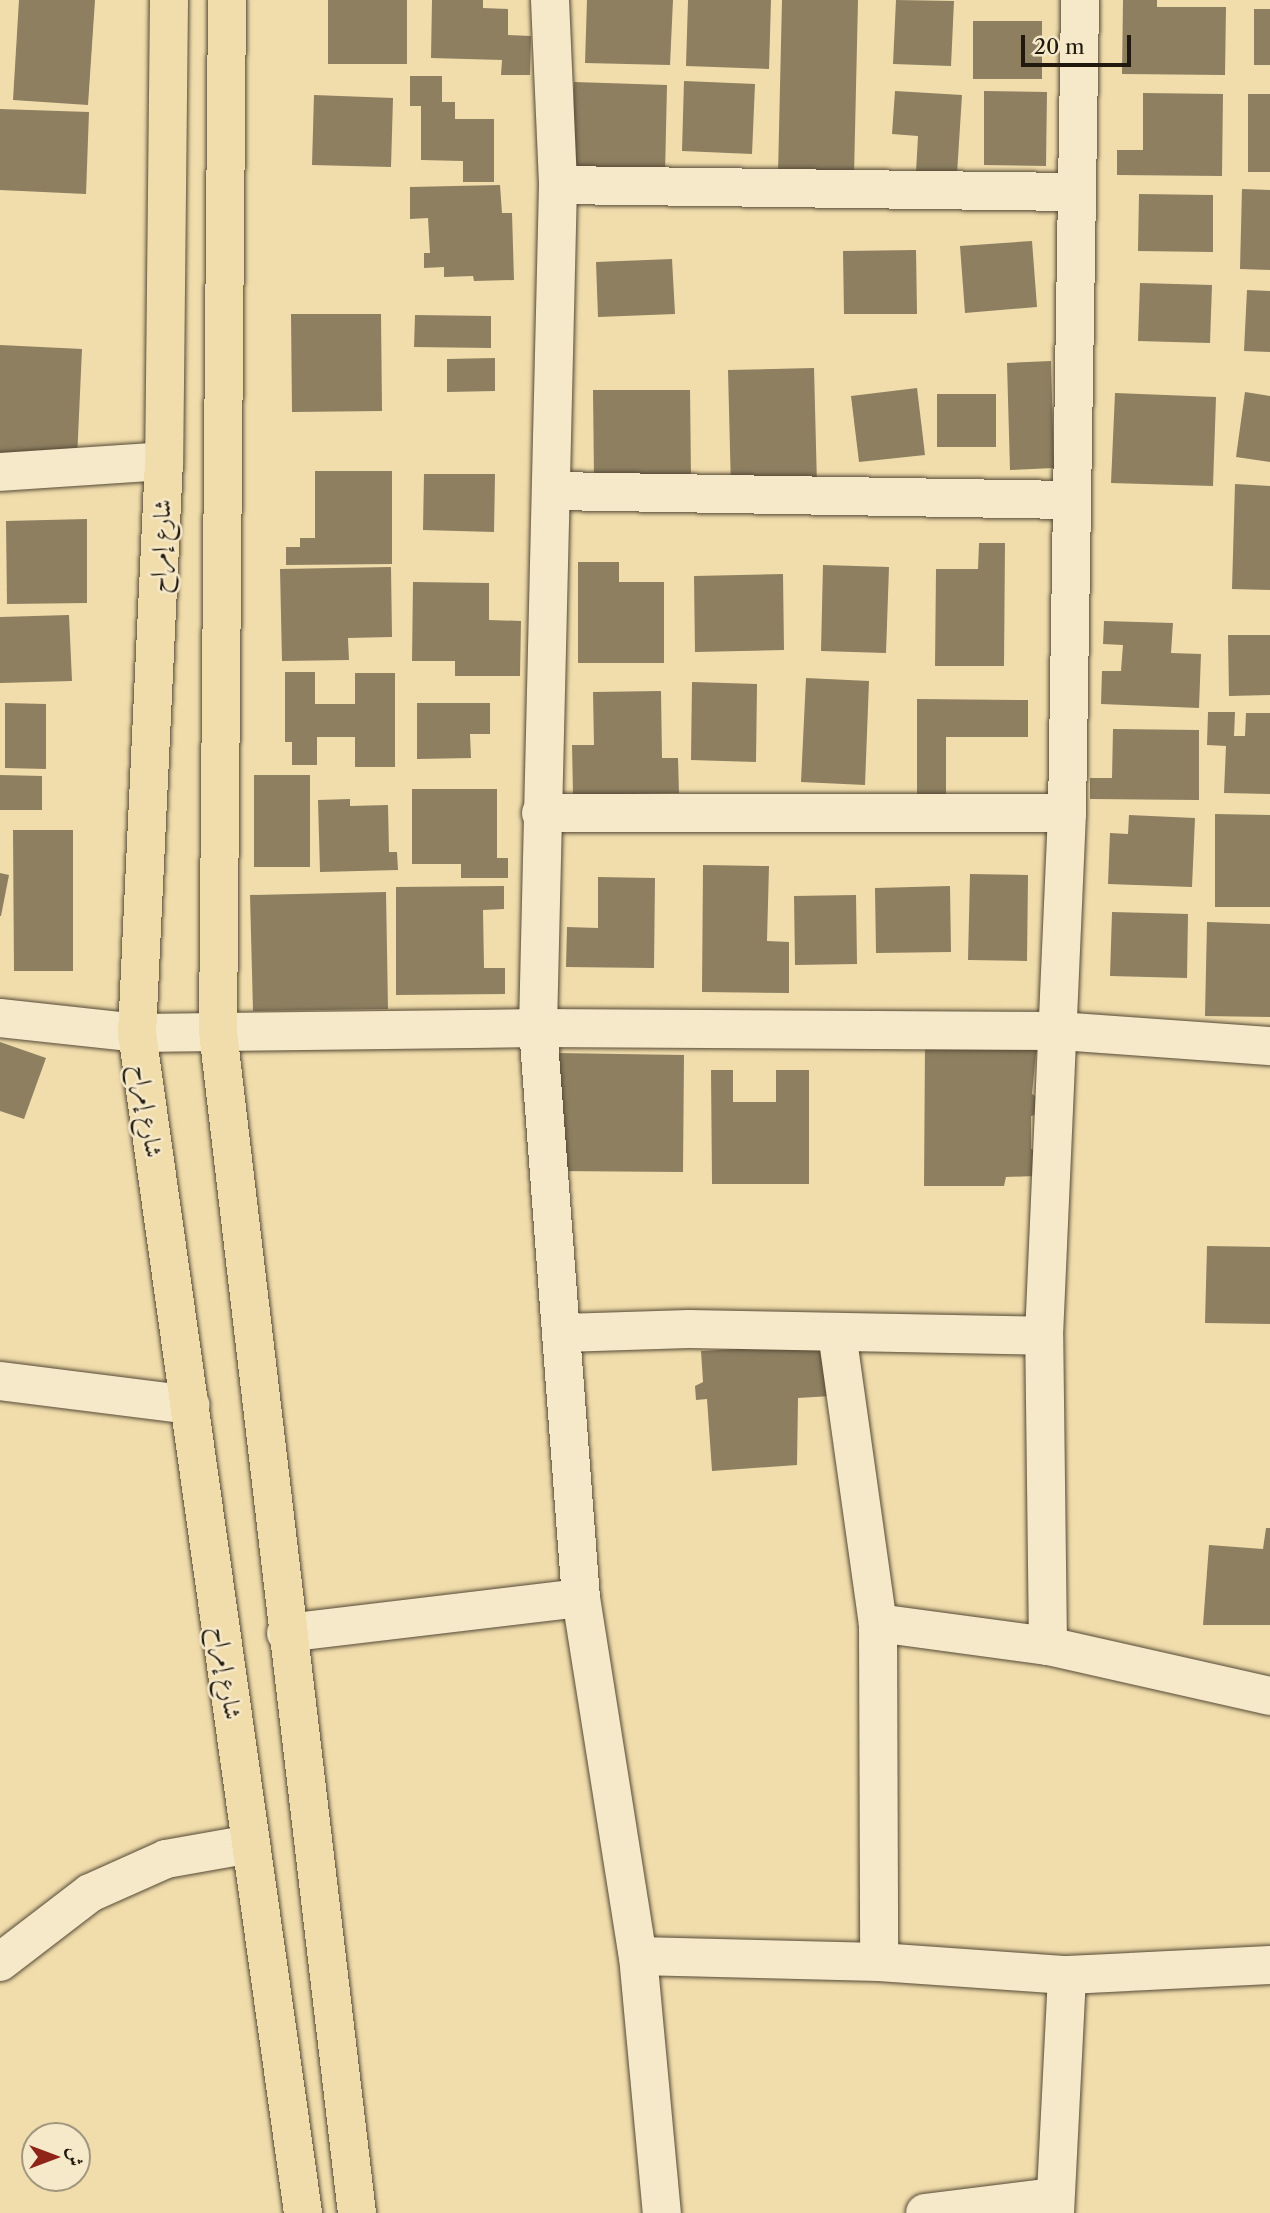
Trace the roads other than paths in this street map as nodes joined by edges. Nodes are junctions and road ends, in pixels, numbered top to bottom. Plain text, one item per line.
1 (169, 0) edge
2 (227, 0) edge
3 (550, 0) edge
4 (1080, 0) edge
5 (558, 185) junction
6 (1074, 192) junction
7 (164, 461) junction
8 (0, 472) edge
9 (553, 491) junction
10 (1070, 500) junction
11 (541, 813) junction
12 (1067, 813) junction
13 (0, 1018) edge
14 (538, 1028) junction
15 (1059, 1031) junction
16 (218, 1032) junction
17 (137, 1033) junction
18 (1270, 1046) edge
19 (562, 1333) junction
20 (837, 1333) junction
21 (1044, 1336) junction
22 (0, 1381) edge
23 (190, 1405) junction
24 (581, 1598) junction
25 (878, 1623) junction
26 (286, 1633) junction
27 (1048, 1646) junction
28 (1270, 1696) edge
29 (251, 1844) junction
30 (638, 1956) junction
31 (0, 1962) edge
32 (879, 1962) junction
33 (1270, 1965) edge
34 (1067, 1975) junction
35 (1054, 2205) edge
36 (303, 2213) edge
37 (357, 2213) edge
38 (662, 2213) edge
39 (925, 2213) edge

1 - 7 main road, شارع إمراح
2 - 16 main road
3 - 5 street
4 - 6 street
5 - 6 street
5 - 9 street
6 - 10 street
7 - 8 street
7 - 17 main road, شارع إمراح
9 - 10 street
9 - 11 street
10 - 12 street
11 - 12 street
11 - 14 street
12 - 15 street
13 - 17 street
14 - 15 street
14 - 16 street
14 - 19 street
15 - 18 street
15 - 21 street
16 - 17 street
16 - 26 main road
17 - 23 main road, شارع إمراح
19 - 20 street
19 - 24 street
20 - 21 street
20 - 25 street
21 - 27 street
22 - 23 street
23 - 29 main road, شارع إمراح
24 - 26 street
24 - 30 street
25 - 27 street
25 - 32 street
26 - 37 main road
27 - 28 street
29 - 31 street
29 - 36 main road, شارع إمراح
30 - 32 street
30 - 38 street
32 - 34 street
33 - 34 street
34 - 35 street
35 - 39 street

